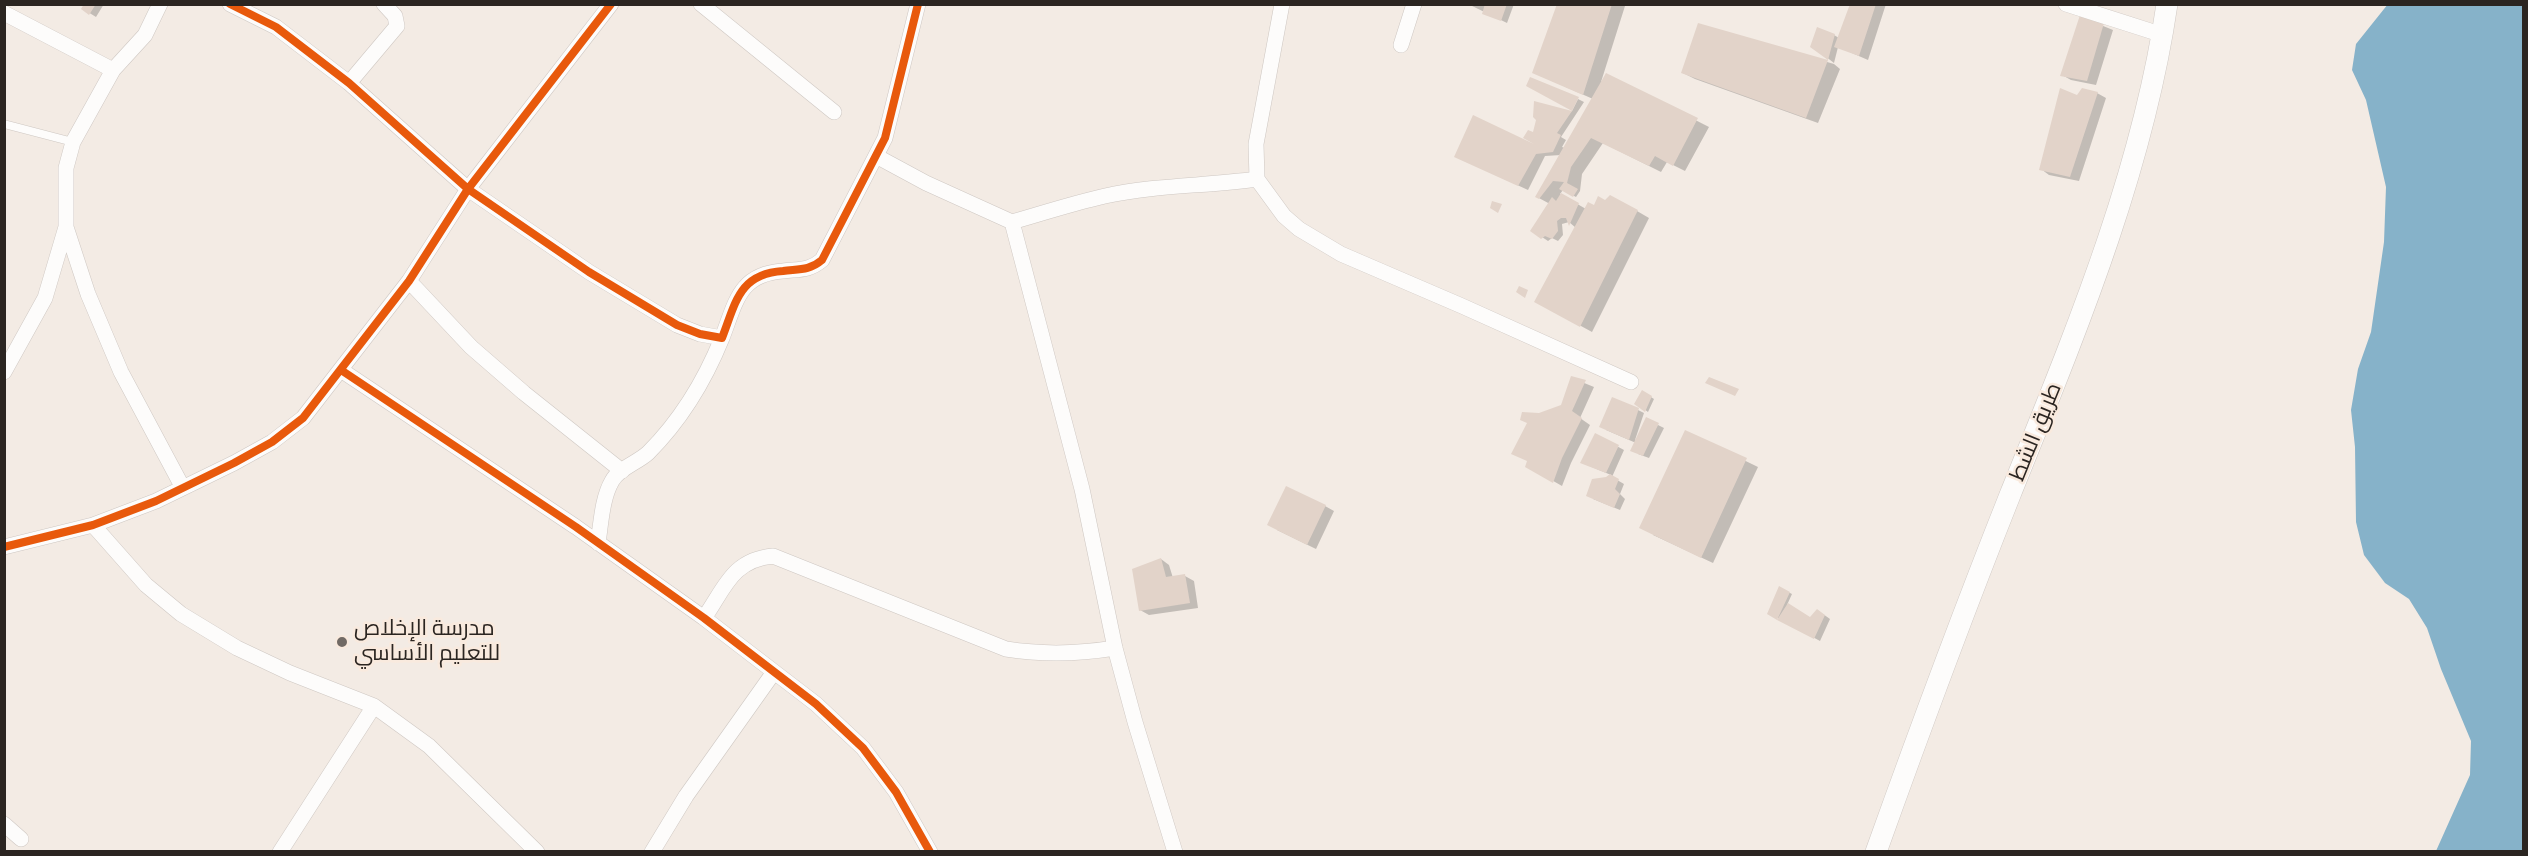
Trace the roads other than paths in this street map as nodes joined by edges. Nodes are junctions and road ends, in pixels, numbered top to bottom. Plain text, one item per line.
1 (160, 4) edge
2 (230, 4) edge
3 (384, 4) edge
4 (611, 4) edge
5 (701, 4) edge
6 (918, 4) edge
7 (1282, 4) edge
8 (1414, 4) edge
9 (2066, 4) edge
10 (2167, 4) edge
11 (4, 13) edge
12 (2163, 35) junction
13 (1401, 45) dead end
14 (113, 70) junction
15 (349, 82) junction
16 (834, 112) dead end
17 (4, 124) edge
18 (73, 142) junction
19 (876, 156) junction
20 (1257, 179) junction
21 (468, 189) junction
22 (1012, 222) junction
23 (66, 227) junction
24 (409, 281) junction
25 (722, 338) junction
26 (341, 370) junction
27 (4, 372) edge
28 (1631, 382) dead end
29 (622, 471) junction
30 (183, 488) junction
31 (93, 525) junction
32 (598, 543) junction
33 (4, 547) edge
34 (704, 618) junction
35 (1115, 648) junction
36 (774, 672) junction
37 (374, 706) junction
38 (4, 824) edge
39 (21, 839) dead end
40 (280, 852) edge
41 (537, 852) edge
42 (652, 852) edge
43 (930, 852) edge
44 (1174, 852) edge
45 (1876, 852) edge

1 - 14 street
2 - 15 street
3 - 15 street
4 - 21 street
5 - 16 street
6 - 19 street
7 - 20 street
8 - 13 street
9 - 12 street
10 - 12 main road, طريق الشط
11 - 14 street
12 - 45 main road, طريق الشط
14 - 18 street
15 - 21 street
17 - 18 lane
18 - 23 street
19 - 22 street
19 - 25 street
20 - 22 street
20 - 28 street
21 - 24 street
21 - 25 street
22 - 35 street
23 - 27 street
23 - 30 street
24 - 26 street
24 - 29 street
25 - 29 street
26 - 30 street
26 - 32 street
29 - 32 street
30 - 31 street
31 - 33 street
31 - 37 street
32 - 34 street
34 - 35 street
34 - 36 street
35 - 44 street
36 - 42 street
36 - 43 street
37 - 40 street
37 - 41 street
38 - 39 street

